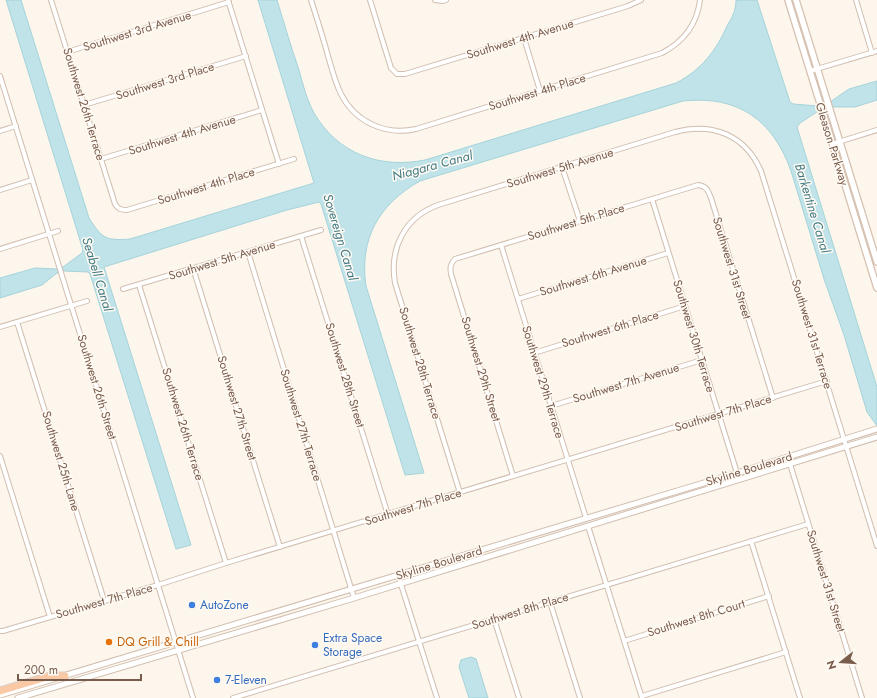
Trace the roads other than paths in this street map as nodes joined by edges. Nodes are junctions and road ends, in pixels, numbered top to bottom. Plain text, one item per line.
1 (51, 0) edge
2 (311, 0) edge
3 (370, 0) edge
4 (435, 0) edge
5 (446, 0) edge
6 (641, 0) edge
7 (700, 0) edge
8 (788, 0) edge
9 (796, 0) edge
10 (856, 0) edge
11 (229, 1) edge
12 (524, 38) junction
13 (877, 51) edge
14 (67, 52) junction
15 (872, 53) junction
16 (246, 56) junction
17 (817, 69) junction
18 (810, 71) junction
19 (0, 76) edge
20 (540, 91) junction
21 (84, 105) junction
22 (262, 110) junction
23 (16, 126) junction
24 (877, 130) edge
25 (0, 131) edge
26 (726, 134) joint
27 (839, 141) junction
28 (832, 144) junction
29 (101, 159) junction
30 (294, 159) dead end
31 (279, 164) junction
32 (562, 167) junction
33 (32, 180) junction
34 (703, 185) joint
35 (0, 190) edge
36 (652, 199) junction
37 (118, 208) joint
38 (580, 221) junction
39 (321, 230) dead end
40 (58, 231) dead end
41 (403, 233) joint
42 (49, 234) junction
43 (301, 236) junction
44 (501, 245) junction
45 (0, 249) edge
46 (248, 252) junction
47 (668, 253) junction
48 (451, 262) joint
49 (877, 262) edge
50 (193, 268) junction
51 (140, 285) junction
52 (877, 288) edge
53 (123, 290) dead end
54 (518, 298) junction
55 (87, 300) dead end
56 (71, 306) junction
57 (685, 306) junction
58 (17, 322) junction
59 (0, 327) edge
60 (534, 352) junction
61 (702, 360) junction
62 (827, 381) junction
63 (773, 398) junction
64 (551, 406) junction
65 (719, 414) junction
66 (876, 429) edge
67 (877, 437) edge
68 (844, 440) junction
69 (846, 447) junction
70 (0, 456) edge
71 (788, 457) junction
72 (568, 460) junction
73 (790, 464) junction
74 (737, 473) junction
75 (513, 476) junction
76 (739, 480) junction
77 (460, 493) junction
78 (388, 515) junction
79 (586, 518) junction
80 (808, 524) junction
81 (588, 526) junction
82 (334, 531) junction
83 (751, 541) junction
84 (877, 546) edge
85 (280, 547) junction
86 (226, 563) junction
87 (398, 576) junction
88 (400, 583) junction
89 (158, 585) junction
90 (607, 585) junction
91 (352, 589) junction
92 (768, 596) junction
93 (354, 598) junction
94 (104, 600) junction
95 (550, 602) junction
96 (50, 617) junction
97 (494, 619) junction
98 (0, 631) edge
99 (624, 641) junction
100 (176, 642) junction
101 (420, 642) junction
102 (178, 650) junction
103 (786, 652) junction
104 (65, 676) junction
105 (0, 691) edge
106 (0, 696) edge
107 (642, 697) edge
108 (18, 698) edge
109 (193, 698) edge
110 (233, 698) edge
111 (436, 698) edge
112 (519, 698) edge
113 (580, 698) edge
114 (800, 698) edge
115 (862, 698) edge

1 - 14 street, Southwest 26th Terrace
2 - 20 street, Southwest 4th Place
3 - 12 street, Southwest 4th Avenue
4 - 5 street
6 - 12 street, Southwest 4th Avenue
7 - 20 street, Southwest 4th Place
8 - 18 main road, Gleason Parkway
9 - 17 main road, Gleason Parkway
10 - 15 street
11 - 14 street, Southwest 3rd Avenue
11 - 16 street
12 - 20 street
13 - 15 street
14 - 21 street, Southwest 26th Terrace
15 - 17 street
16 - 21 street, Southwest 3rd Place
16 - 22 street
17 - 18 street
17 - 27 main road, Gleason Parkway
18 - 28 main road, Gleason Parkway
19 - 23 street, Southwest 26th Street
21 - 29 street, Southwest 26th Terrace
22 - 29 street, Southwest 4th Avenue
22 - 31 street
23 - 25 street
23 - 33 street, Southwest 26th Street
24 - 27 street
26 - 32 street, Southwest 5th Avenue
26 - 62 street, Southwest 31st Terrace
27 - 28 street
27 - 49 main road, Gleason Parkway
28 - 52 main road, Gleason Parkway
29 - 37 street, Southwest 26th Terrace
30 - 31 street, Southwest 4th Place
31 - 37 street, Southwest 4th Place
32 - 38 street
32 - 41 street, Southwest 5th Avenue
33 - 35 street
33 - 42 street, Southwest 26th Street
34 - 36 street, Southwest 5th Place
34 - 63 street, Southwest 31st Street
36 - 38 street, Southwest 5th Place
36 - 47 street, Southwest 30th Terrace
38 - 44 street, Southwest 5th Place
39 - 43 street, Southwest 5th Avenue
40 - 42 street
41 - 77 street, Southwest 28th Terrace
42 - 45 street
42 - 56 street, Southwest 26th Street
43 - 46 street, Southwest 5th Avenue
43 - 78 street, Southwest 28th Street
44 - 48 street, Southwest 5th Place
44 - 54 street, Southwest 29th Terrace
46 - 50 street, Southwest 5th Avenue
46 - 82 street, Southwest 27th Terrace
47 - 54 street, Southwest 6th Avenue
47 - 57 street, Southwest 30th Terrace
48 - 75 street, Southwest 29th Street
50 - 51 street, Southwest 5th Avenue
50 - 85 street, Southwest 27th Street
51 - 53 street, Southwest 5th Avenue
51 - 86 street, Southwest 26th Terrace
54 - 60 street, Southwest 29th Terrace
55 - 56 street
56 - 58 street
56 - 89 street, Southwest 26th Street
57 - 60 street, Southwest 6th Place
57 - 61 street, Southwest 30th Terrace
58 - 59 street
58 - 94 street, Southwest 25th Lane
60 - 64 street, Southwest 29th Terrace
61 - 64 street, Southwest 7th Avenue
61 - 65 street, Southwest 30th Terrace
62 - 63 street, Southwest 7th Place
62 - 68 street, Southwest 31st Terrace
63 - 65 street, Southwest 7th Place
64 - 72 street, Southwest 29th Terrace
65 - 72 street, Southwest 7th Place
65 - 74 street, Southwest 30th Terrace
66 - 68 street, Skyline Boulevard
67 - 69 street, Skyline Boulevard
68 - 69 street, Southwest 31st Terrace
68 - 71 street, Skyline Boulevard
69 - 73 street, Skyline Boulevard
69 - 84 street, Southwest 31st Terrace
70 - 96 street
71 - 73 street
71 - 74 street, Skyline Boulevard
72 - 75 street, Southwest 7th Place
72 - 79 street, Southwest 29th Terrace
73 - 76 street, Skyline Boulevard
73 - 80 street, Southwest 31st Street
74 - 76 street
74 - 79 street, Skyline Boulevard
75 - 77 street, Southwest 7th Place
76 - 81 street, Skyline Boulevard
77 - 78 street, Southwest 7th Place
78 - 82 street, Southwest 7th Place
79 - 81 street
79 - 87 street, Skyline Boulevard
80 - 83 street, Southwest 8th Place
80 - 115 street, Southwest 31st Street
81 - 88 street, Skyline Boulevard
81 - 90 street
82 - 85 street, Southwest 7th Place
82 - 91 street, Southwest 27th Terrace
83 - 90 street, Southwest 8th Place
83 - 92 street
85 - 86 street, Southwest 7th Place
86 - 89 street, Southwest 7th Place
87 - 88 street
87 - 91 street, Skyline Boulevard
88 - 93 street, Skyline Boulevard
88 - 101 street
89 - 94 street, Southwest 7th Place
89 - 100 street, Southwest 26th Street
90 - 95 street, Southwest 8th Place
90 - 99 street
91 - 93 street, Southwest 27th Terrace
91 - 100 street, Skyline Boulevard
92 - 99 street, Southwest 8th Court
92 - 103 street
93 - 102 street, Skyline Boulevard
94 - 96 street, Southwest 7th Place
95 - 97 street, Southwest 8th Place
95 - 113 street
96 - 98 street, Southwest 7th Place
97 - 101 street, Southwest 8th Place
97 - 112 street
99 - 107 street
100 - 102 street, Southwest 26th Street
100 - 104 street, Skyline Boulevard
101 - 110 street, Southwest 8th Place
101 - 111 street
102 - 108 street, Skyline Boulevard
102 - 109 street, Southwest 26th Street
103 - 107 street
103 - 114 street
104 - 105 highway
104 - 106 street, Skyline Boulevard

